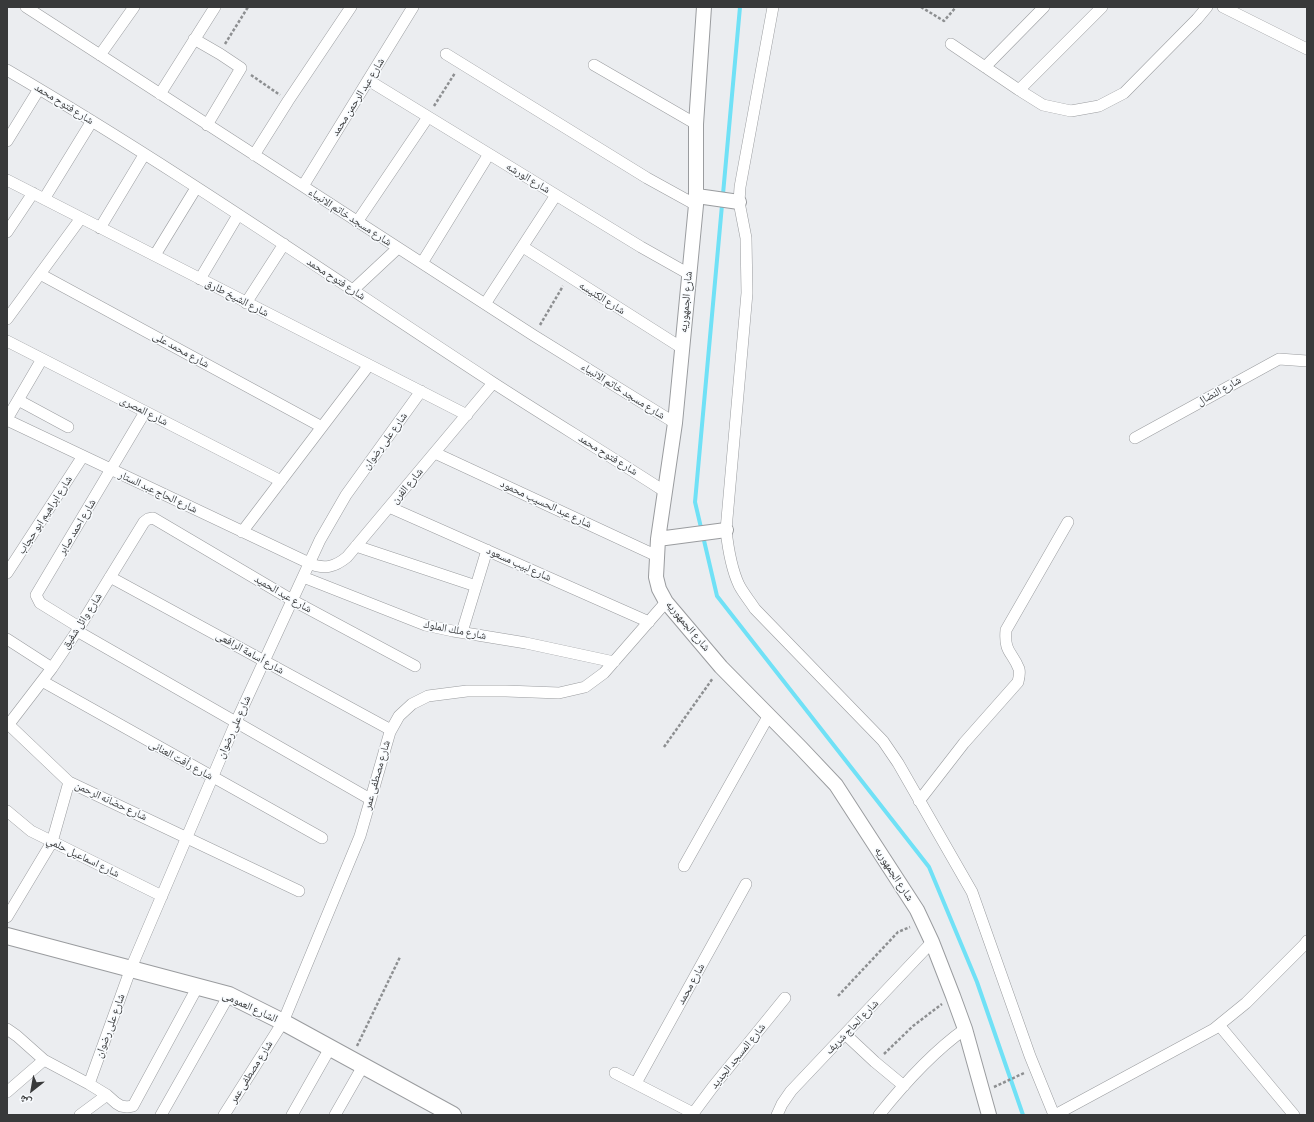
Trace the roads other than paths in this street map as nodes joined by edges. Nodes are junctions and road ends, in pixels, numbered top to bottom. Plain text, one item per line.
1 (134, 7) edge
2 (215, 7) edge
3 (351, 7) edge
4 (413, 7) edge
5 (704, 7) edge
6 (773, 7) edge
7 (1044, 7) edge
8 (1102, 7) edge
9 (1207, 7) edge
10 (1223, 7) edge
11 (29, 8) edge
12 (194, 39) junction
13 (951, 44) dead end
14 (1307, 49) edge
15 (446, 54) dead end
16 (100, 55) junction
17 (594, 65) dead end
18 (985, 67) junction
19 (7, 70) edge
20 (368, 80) junction
21 (39, 89) junction
22 (1018, 90) junction
23 (160, 94) junction
24 (428, 117) junction
25 (92, 122) junction
26 (207, 124) junction
27 (696, 124) junction
28 (7, 141) edge
29 (144, 154) junction
30 (489, 154) junction
31 (254, 155) junction
32 (7, 180) edge
33 (303, 186) junction
34 (196, 188) junction
35 (33, 193) junction
36 (556, 195) junction
37 (44, 199) junction
38 (700, 199) junction
39 (735, 202) junction
40 (238, 214) junction
41 (81, 218) junction
42 (357, 222) junction
43 (100, 228) junction
44 (7, 232) edge
45 (284, 244) junction
46 (523, 247) junction
47 (398, 248) junction
48 (155, 256) junction
49 (422, 263) junction
50 (40, 274) junction
51 (689, 274) junction
52 (200, 279) junction
53 (353, 290) junction
54 (246, 303) junction
55 (485, 304) junction
56 (7, 319) edge
57 (7, 341) edge
58 (682, 348) junction
59 (42, 359) junction
60 (1307, 361) edge
61 (369, 365) junction
62 (493, 383) junction
63 (421, 391) junction
64 (18, 400) junction
65 (145, 412) junction
66 (467, 415) junction
67 (7, 420) edge
68 (675, 423) junction
69 (68, 427) dead end
70 (322, 427) junction
71 (1135, 438) dead end
72 (435, 453) junction
73 (83, 456) junction
74 (111, 469) junction
75 (281, 480) junction
76 (664, 491) junction
77 (389, 507) junction
78 (153, 518) joint
79 (1068, 522) dead end
80 (719, 531) junction
81 (242, 532) junction
82 (658, 539) junction
83 (356, 546) junction
84 (487, 550) junction
85 (656, 556) junction
86 (309, 563) junction
87 (7, 573) edge
88 (303, 576) junction
89 (110, 577) junction
90 (476, 586) junction
91 (292, 600) junction
92 (666, 602) junction
93 (649, 622) junction
94 (78, 629) junction
95 (462, 632) junction
96 (7, 639) edge
97 (264, 661) junction
98 (614, 662) junction
99 (415, 666) dead end
100 (52, 668) junction
101 (42, 681) junction
102 (769, 715) junction
103 (236, 722) junction
104 (8, 724) edge
105 (391, 730) junction
106 (212, 778) junction
107 (69, 782) junction
108 (370, 799) junction
109 (919, 802) junction
110 (7, 813) edge
111 (187, 837) junction
112 (322, 838) dead end
113 (52, 842) junction
114 (684, 866) dead end
115 (746, 884) dead end
116 (299, 891) dead end
117 (162, 896) junction
118 (7, 917) edge
119 (7, 936) edge
120 (1307, 941) edge
121 (932, 942) junction
122 (131, 968) junction
123 (198, 986) junction
124 (229, 995) junction
125 (785, 998) dead end
126 (283, 1022) junction
127 (1219, 1025) junction
128 (7, 1029) edge
129 (965, 1029) junction
130 (845, 1034) junction
131 (330, 1048) junction
132 (44, 1060) junction
133 (357, 1062) junction
134 (615, 1073) dead end
135 (636, 1083) junction
136 (89, 1084) junction
137 (904, 1086) junction
138 (7, 1092) edge
139 (107, 1095) junction
140 (693, 1114) edge
141 (80, 1115) edge
142 (161, 1115) edge
143 (224, 1115) edge
144 (292, 1115) edge
145 (334, 1115) edge
146 (453, 1115) edge
147 (777, 1115) edge
148 (880, 1115) edge
149 (989, 1115) edge
150 (1055, 1115) edge
151 (1294, 1115) edge

1 - 16 street
2 - 12 street
3 - 31 street
4 - 20 street, شارع عبد الرحمن محمد
5 - 27 street, شارع الجمهوريه
6 - 39 street
7 - 18 street
8 - 22 street
9 - 22 street
10 - 14 street
11 - 16 street, شارع مسجد خاتم الانبياء
12 - 23 street
12 - 26 street
13 - 18 street
15 - 38 street
16 - 23 street, شارع مسجد خاتم الانبياء
17 - 27 street
18 - 22 street
19 - 21 street, شارع فتوح محمد
20 - 24 street, شارع الورشه
20 - 33 street, شارع عبد الرحمن محمد
21 - 25 street, شارع فتوح محمد
21 - 28 street
23 - 26 street, شارع مسجد خاتم الانبياء
24 - 30 street, شارع الورشه
24 - 42 street
25 - 29 street, شارع فتوح محمد
25 - 37 street
26 - 31 street, شارع مسجد خاتم الانبياء
27 - 38 street, شارع الجمهوريه
29 - 34 street, شارع فتوح محمد
29 - 43 street
30 - 36 street, شارع الورشه
30 - 49 street
31 - 33 street, شارع مسجد خاتم الانبياء
32 - 35 street, شارع الشيخ طارق
33 - 42 street, شارع مسجد خاتم الانبياء
34 - 40 street, شارع فتوح محمد
34 - 48 street
35 - 37 street, شارع الشيخ طارق
35 - 44 street
36 - 46 street
36 - 51 street, شارع الورشه
37 - 41 street, شارع الشيخ طارق
38 - 39 street
38 - 51 street, شارع الجمهوريه
39 - 80 street
40 - 45 street, شارع فتوح محمد
40 - 52 street
41 - 43 street, شارع الشيخ طارق
41 - 50 street
42 - 47 street, شارع مسجد خاتم الانبياء
43 - 48 street, شارع الشيخ طارق
45 - 53 street, شارع فتوح محمد
45 - 54 street
46 - 55 street
46 - 58 street, شارع الكنيسه
47 - 49 street, شارع مسجد خاتم الانبياء
47 - 53 street
48 - 52 street, شارع الشيخ طارق
49 - 55 street, شارع مسجد خاتم الانبياء
50 - 56 street
50 - 70 street, شارع محمد على
51 - 58 street, شارع الجمهوريه
52 - 54 street, شارع الشيخ طارق
53 - 62 street, شارع فتوح محمد
54 - 61 street, شارع الشيخ طارق
55 - 68 street, شارع مسجد خاتم الانبياء
57 - 59 street, شارع المصرى
58 - 68 street, شارع الجمهوريه
59 - 64 street
59 - 65 street, شارع المصرى
60 - 71 street, شارع النضال
61 - 63 street, شارع الشيخ طارق
61 - 70 street
62 - 66 street, شارع الفرن
62 - 76 street, شارع فتوح محمد
63 - 66 street, شارع الشيخ طارق
63 - 86 street, شارع على رضوان
64 - 67 street
64 - 69 street
65 - 74 street, شارع احمد صابر
65 - 75 street, شارع المصرى
66 - 72 street, شارع الفرن
67 - 73 street, شارع الحاج عبد الستار
68 - 76 street, شارع الجمهوريه
70 - 75 street
72 - 77 street, شارع الفرن
72 - 85 street, شارع عبد الحسيب محمود
73 - 74 street, شارع الحاج عبد الستار
73 - 87 street, شارع ابراهيم ابو حجاب
74 - 81 street, شارع الحاج عبد الستار
74 - 94 street, شارع احمد صابر
75 - 81 street
76 - 82 street, شارع الجمهوريه
77 - 83 street, شارع الفرن
77 - 84 street, شارع لبيب مسعود
78 - 89 street, شارع وائل شفيق
78 - 91 street, شارع عبد الحميد
79 - 109 street
80 - 82 street
80 - 109 street
81 - 86 street, شارع الحاج عبد الستار
82 - 85 street, شارع الجمهوريه
83 - 86 street, شارع الفرن
83 - 90 street
84 - 90 street
84 - 93 street, شارع لبيب مسعود
85 - 92 street, شارع الجمهوريه
86 - 88 street, شارع على رضوان
88 - 91 street, شارع على رضوان
88 - 95 street, شارع ملك الملوك
89 - 94 street, شارع وائل شفيق
89 - 97 street, شارع أسامة الرافعى
90 - 95 street
91 - 97 street, شارع على رضوان
91 - 99 street, شارع عبد الحميد
92 - 93 street, شارع مصطفى عمر
92 - 102 street, شارع الجمهوريه
93 - 98 street, شارع مصطفى عمر
94 - 100 street, شارع وائل شفيق
94 - 103 street
95 - 98 street, شارع ملك الملوك
96 - 100 street
97 - 103 street, شارع على رضوان
97 - 105 street, شارع أسامة الرافعى
98 - 105 street, شارع مصطفى عمر
100 - 101 street, شارع وائل شفيق
101 - 104 street, شارع وائل شفيق
101 - 106 street, شارع رأفت العنانى
102 - 114 street
102 - 121 street, شارع الجمهوريه
103 - 106 street, شارع على رضوان
103 - 108 street
104 - 107 street, شارع حضانه الرحمن
105 - 108 street, شارع مصطفى عمر
106 - 111 street, شارع على رضوان
106 - 112 street, شارع رأفت العنانى
107 - 111 street, شارع حضانه الرحمن
107 - 113 street
108 - 126 street, شارع مصطفى عمر
109 - 150 street
110 - 113 street, شارع اسماعيل حلمي
111 - 116 street, شارع حضانه الرحمن
111 - 117 street, شارع على رضوان
113 - 117 street, شارع اسماعيل حلمي
113 - 118 street
115 - 135 street, شارع محمد
117 - 122 street, شارع على رضوان
119 - 122 main road, الشارع العمومى
120 - 127 street
121 - 129 street, شارع الجمهوريه
121 - 130 street, شارع الحاج شريف
122 - 123 main road, الشارع العمومى
122 - 136 street, شارع على رضوان
123 - 124 main road, الشارع العمومى
123 - 139 street
124 - 126 main road, الشارع العمومى
124 - 142 street
125 - 140 street, شارع المسجد الجديد
126 - 131 main road, الشارع العمومى
126 - 143 street, شارع مصطفى عمر
127 - 150 street
127 - 151 street
128 - 132 street
129 - 137 street
129 - 149 street, شارع الجمهوريه
130 - 137 street
130 - 147 street, شارع الحاج شريف
131 - 133 main road, الشارع العمومى
131 - 144 street
132 - 136 street
132 - 138 street
133 - 145 street
133 - 146 main road, الشارع العمومى
134 - 135 street
135 - 140 street
136 - 139 street
137 - 148 street
139 - 141 street

